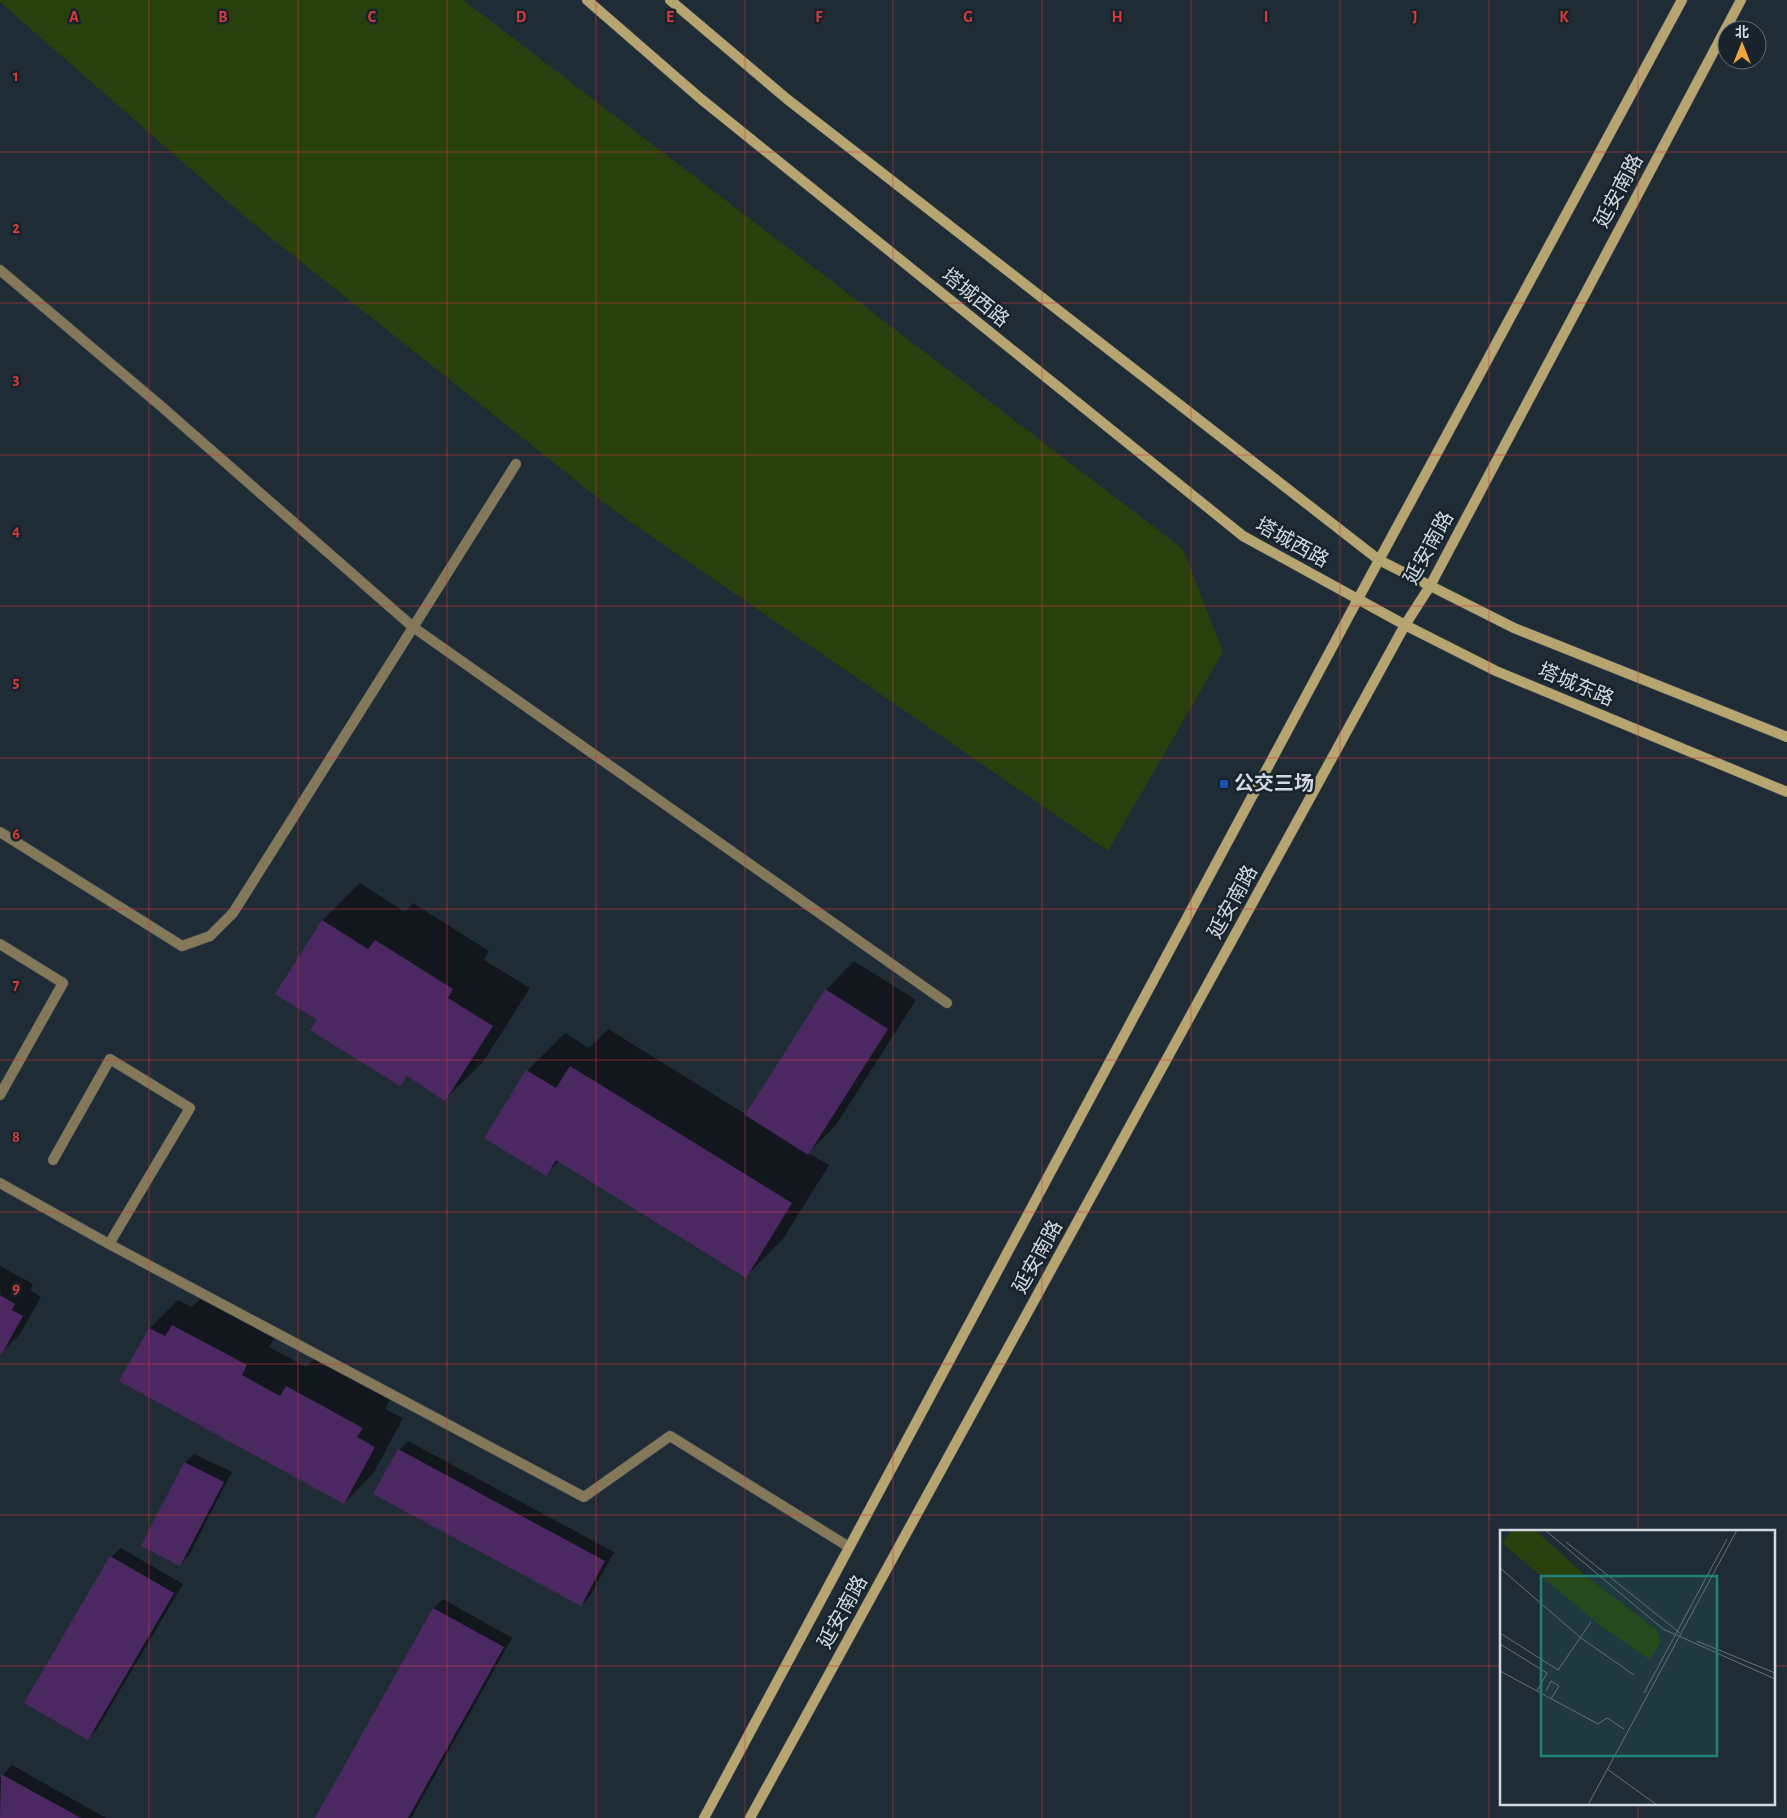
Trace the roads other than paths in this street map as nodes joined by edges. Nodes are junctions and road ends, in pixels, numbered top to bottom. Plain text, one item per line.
1 (587, 0) edge
2 (670, 0) edge
3 (1682, 0) edge
4 (1741, 0) edge
5 (0, 270) edge
6 (516, 464) dead end
7 (1379, 560) junction
8 (1430, 586) junction
9 (1358, 599) junction
10 (1405, 625) junction
11 (413, 627) junction
12 (1787, 737) edge
13 (1787, 792) edge
14 (0, 832) edge
15 (0, 944) edge
16 (947, 1003) dead end
17 (0, 1095) edge
18 (53, 1160) dead end
19 (0, 1184) edge
20 (109, 1244) junction
21 (849, 1547) junction
22 (704, 1818) edge
23 (750, 1818) edge

1 - 9 main road, 塔城西路
2 - 7 main road, 塔城西路
3 - 7 main road, 延安南路
4 - 8 main road, 延安南路
5 - 11 street
6 - 11 street
7 - 8 main road, 塔城东路
7 - 9 main road, 延安南路
8 - 10 main road, 延安南路
8 - 12 main road, 塔城东路
9 - 10 main road, 塔城东路
9 - 21 main road, 延安南路
10 - 13 main road, 塔城东路
10 - 23 main road, 延安南路
11 - 14 street
11 - 16 street
15 - 17 street
18 - 20 street
19 - 20 street
20 - 21 street
21 - 22 main road, 延安南路

